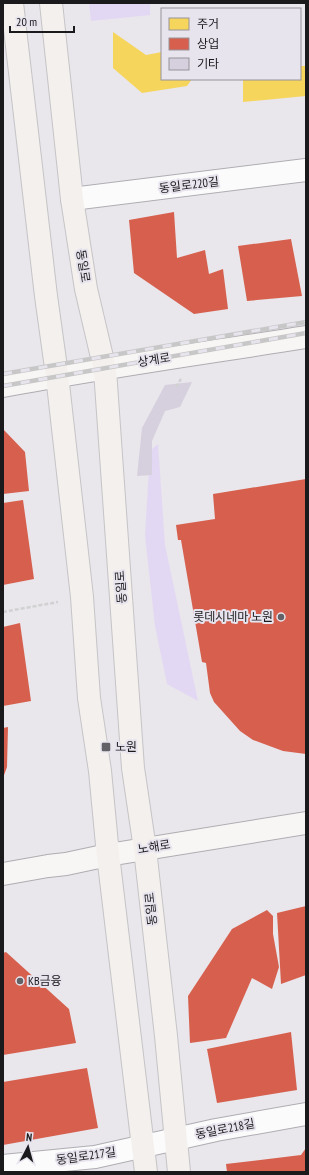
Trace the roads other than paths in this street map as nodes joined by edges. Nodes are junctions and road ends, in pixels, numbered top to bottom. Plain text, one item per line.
1 (12, 3) edge
2 (51, 3) edge
3 (306, 170) edge
4 (72, 199) junction
5 (306, 337) edge
6 (105, 370) junction
7 (57, 375) junction
8 (3, 386) edge
9 (306, 824) edge
10 (144, 849) junction
11 (108, 855) junction
12 (3, 874) edge
13 (306, 1114) edge
14 (175, 1139) junction
15 (144, 1147) junction
16 (3, 1166) edge
17 (146, 1172) edge
18 (179, 1172) edge

1 - 7 main road
2 - 4 main road, 동일로
3 - 4 street, 동일로220길
4 - 6 main road, 동일로
5 - 6 main road, 상계로
6 - 7 main road, 상계로
6 - 10 main road, 동일로
7 - 8 main road, 상계로
7 - 11 main road
9 - 10 main road, 노해로
10 - 11 main road, 노해로
10 - 14 main road, 동일로
11 - 12 main road, 노해로
11 - 15 main road
13 - 14 street, 동일로218길
14 - 15 street, 동일로218길
14 - 18 main road, 동일로
15 - 16 street, 동일로217길
15 - 17 main road

